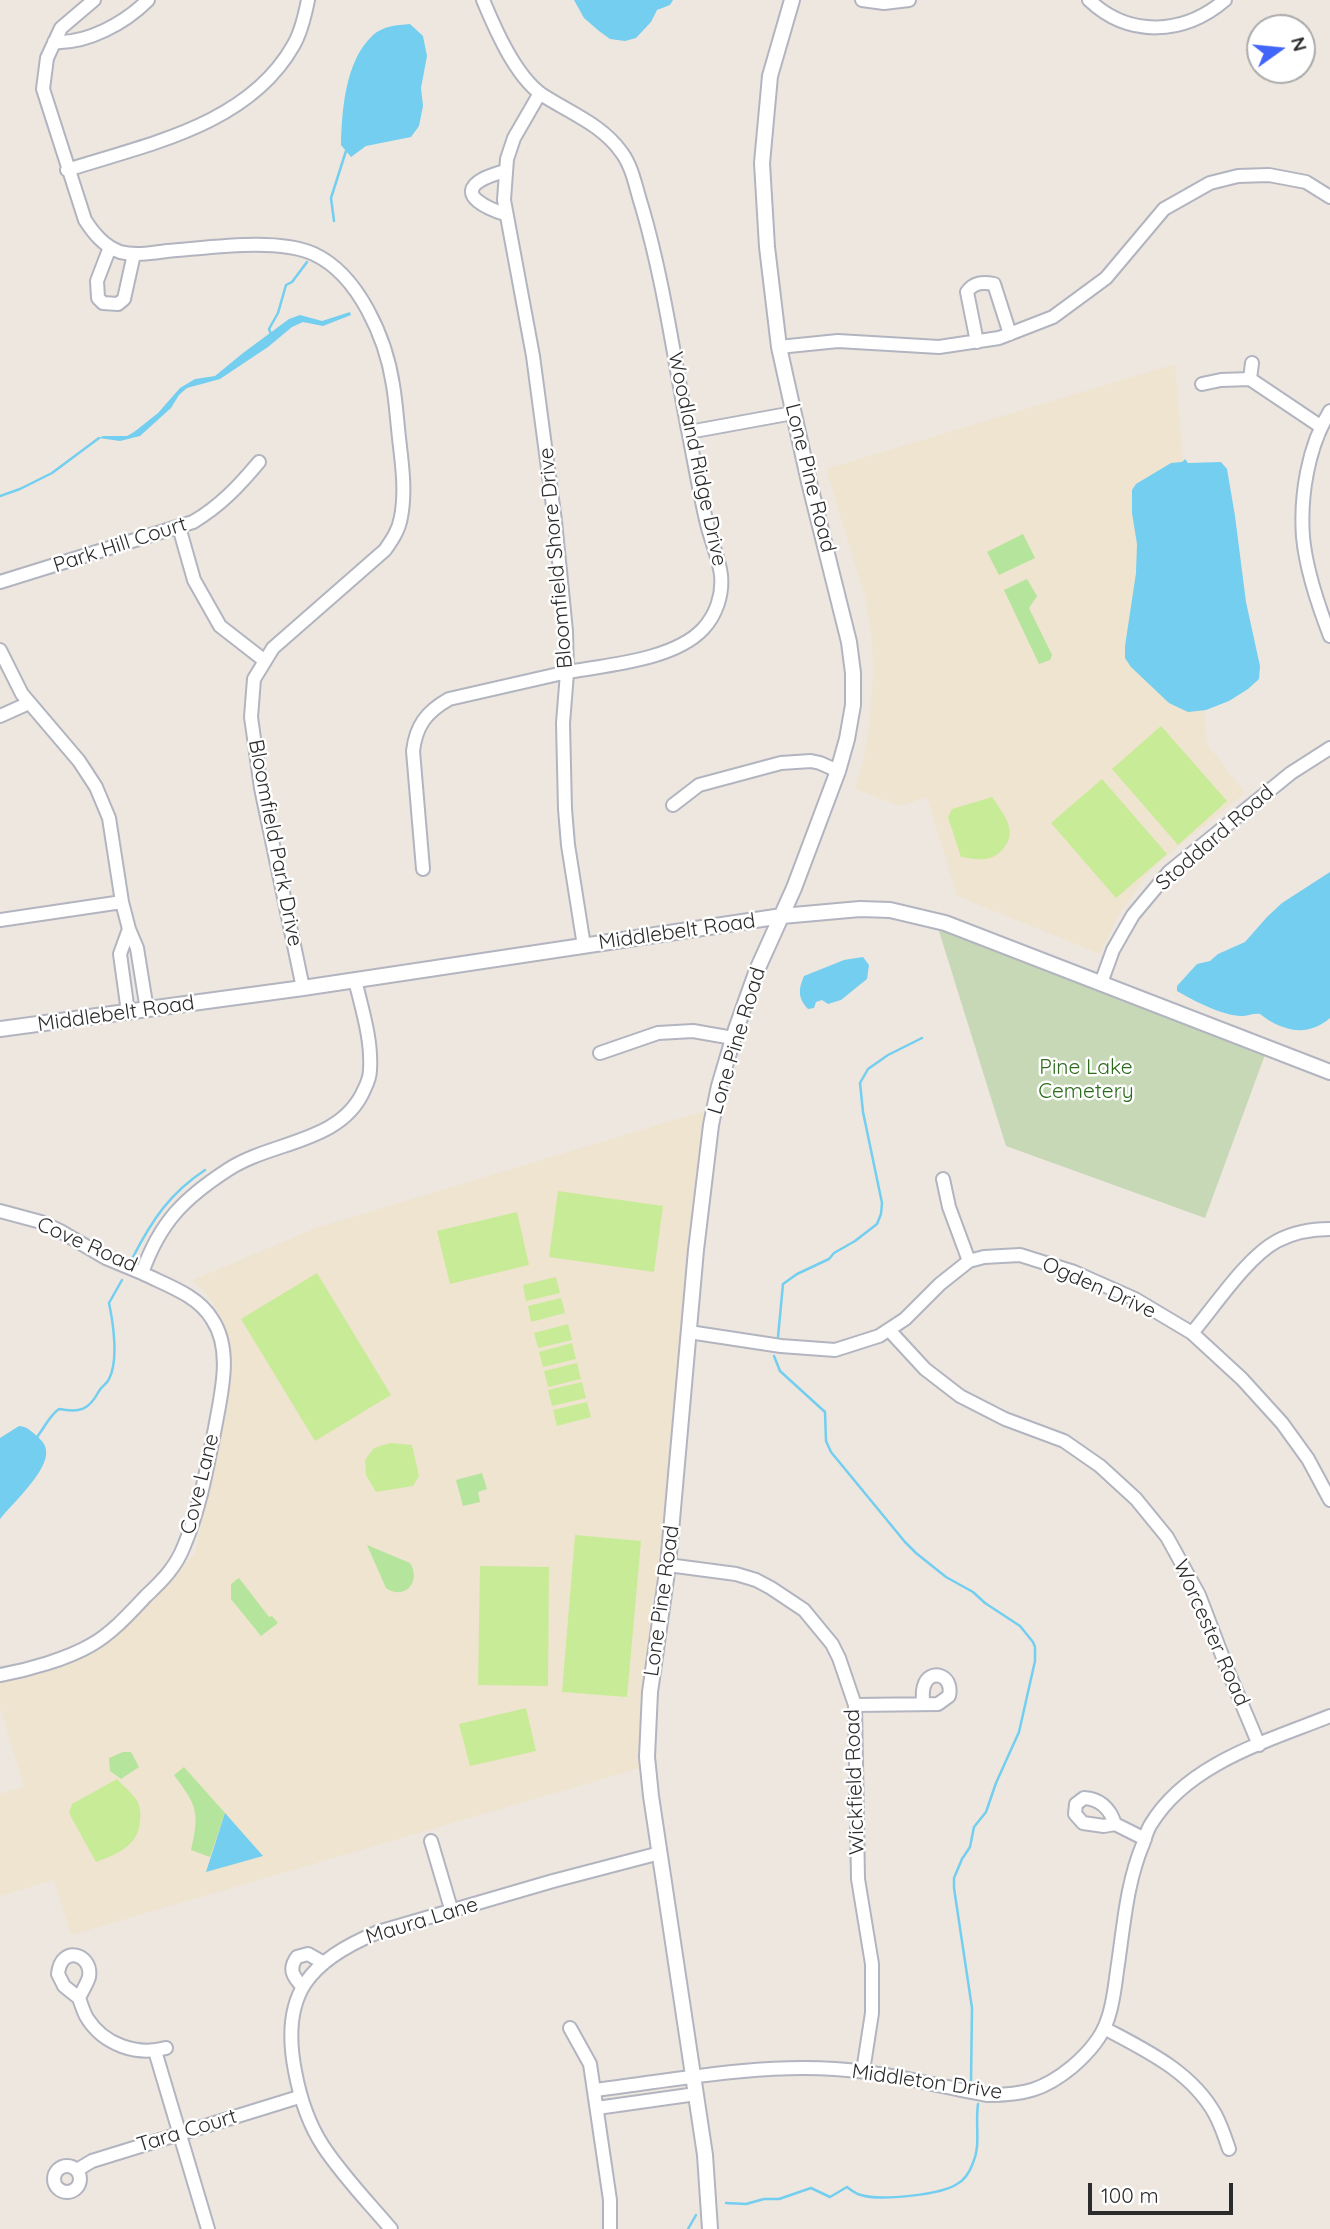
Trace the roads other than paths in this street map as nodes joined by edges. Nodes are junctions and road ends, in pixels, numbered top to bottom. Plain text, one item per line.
1 (94, 0) edge
2 (148, 0) edge
3 (308, 0) edge
4 (483, 0) edge
5 (792, 0) edge
6 (862, 0) edge
7 (909, 0) edge
8 (1088, 0) edge
9 (1226, 0) edge
10 (54, 42) junction
11 (540, 93) junction
12 (68, 170) junction
13 (505, 171) junction
14 (1330, 197) edge
15 (505, 214) junction
16 (110, 247) junction
17 (134, 254) junction
18 (1010, 334) junction
19 (977, 342) junction
20 (779, 347) junction
21 (1252, 363) dead end
22 (1250, 379) junction
23 (1202, 384) dead end
24 (1330, 411) edge
25 (793, 413) junction
26 (1320, 426) junction
27 (689, 432) junction
28 (260, 462) dead end
29 (179, 527) junction
30 (0, 582) edge
31 (1330, 636) edge
32 (0, 650) edge
33 (265, 660) junction
34 (567, 673) junction
35 (29, 703) junction
36 (0, 716) edge
37 (1330, 748) edge
38 (838, 771) junction
39 (673, 805) dead end
40 (423, 869) dead end
41 (122, 902) junction
42 (782, 916) junction
43 (0, 920) edge
44 (129, 929) junction
45 (584, 946) junction
46 (355, 980) junction
47 (1101, 983) junction
48 (303, 988) junction
49 (147, 1010) junction
50 (128, 1012) junction
51 (0, 1029) edge
52 (733, 1038) junction
53 (600, 1053) dead end
54 (1330, 1072) edge
55 (943, 1179) dead end
56 (0, 1211) edge
57 (1330, 1229) edge
58 (969, 1261) junction
59 (142, 1273) junction
60 (889, 1330) junction
61 (689, 1332) junction
62 (1192, 1333) junction
63 (1330, 1500) edge
64 (668, 1565) junction
65 (0, 1675) edge
66 (855, 1704) junction
67 (923, 1704) dead end
68 (1330, 1716) edge
69 (1259, 1745) junction
70 (1115, 1824) dead end
71 (1145, 1839) junction
72 (431, 1841) dead end
73 (660, 1853) junction
74 (452, 1912) junction
75 (324, 1963) junction
76 (303, 1987) junction
77 (79, 1998) dead end
78 (570, 2028) dead end
79 (1104, 2028) junction
80 (863, 2071) junction
81 (694, 2078) junction
82 (595, 2090) junction
83 (696, 2094) junction
84 (299, 2097) junction
85 (597, 2108) junction
86 (178, 2134) junction
87 (1229, 2149) dead end
88 (77, 2170) dead end
89 (208, 2229) edge
90 (391, 2229) edge
91 (610, 2229) edge
92 (710, 2229) edge

1 - 10 street
2 - 10 street
3 - 12 street
4 - 11 street
5 - 20 street, Lone Pine Road
6 - 7 street
8 - 9 street
10 - 12 street
11 - 13 street, Bloomfield Shore Drive
11 - 27 street, Woodland Ridge Drive
12 - 16 street
13 - 15 street, Bloomfield Shore Drive
13 - 15 street
14 - 18 street
15 - 34 street, Bloomfield Shore Drive
16 - 17 street, Bloomfield Park Drive
16 - 17 street
17 - 33 street, Bloomfield Park Drive
18 - 19 street
18 - 19 street
19 - 20 street
20 - 25 street, Lone Pine Road
21 - 22 street
22 - 23 street
22 - 26 street
24 - 26 street
25 - 27 street
25 - 38 street, Lone Pine Road
26 - 31 street
27 - 34 street, Woodland Ridge Drive
28 - 29 street, Park Hill Court
29 - 30 street, Park Hill Court
29 - 33 street
32 - 35 street
33 - 48 street, Bloomfield Park Drive
34 - 40 street, Woodland Ridge Drive
34 - 45 street, Bloomfield Shore Drive
35 - 36 street
35 - 41 street
37 - 47 street, Stoddard Road
38 - 39 street
38 - 42 street, Lone Pine Road
41 - 43 street
41 - 44 street
42 - 45 street, Middlebelt Road
42 - 47 street, Middlebelt Road
42 - 52 street, Lone Pine Road
44 - 49 street
44 - 50 street
45 - 46 street, Middlebelt Road
46 - 48 street, Middlebelt Road
46 - 59 street, Cove Road
47 - 54 street, Middlebelt Road
48 - 49 street, Middlebelt Road
49 - 50 street, Middlebelt Road
50 - 51 street, Middlebelt Road
52 - 53 street
52 - 61 street, Lone Pine Road
55 - 58 street
56 - 59 street, Cove Road
57 - 62 street
58 - 60 street
58 - 62 street, Ogden Drive
59 - 65 street, Cove Lane
60 - 61 street
60 - 69 street, Worcester Road
61 - 64 street, Lone Pine Road
62 - 63 street, Ogden Drive
64 - 66 street, Wickfield Road
64 - 73 street, Lone Pine Road
66 - 67 street
66 - 80 street, Wickfield Road
68 - 69 street, Middleton Drive
69 - 71 street, Middleton Drive
70 - 71 street
71 - 79 street, Middleton Drive
72 - 74 street
73 - 74 street, Maura Lane
73 - 81 street, Lone Pine Road
74 - 75 street, Maura Lane
75 - 76 street, Maura Lane
75 - 76 street
76 - 84 street, Maura Lane
77 - 86 street
78 - 82 street
79 - 80 street, Middleton Drive
79 - 87 street
80 - 81 street, Middleton Drive
81 - 82 street, Middleton Drive
81 - 83 street, Lone Pine Road
82 - 85 street
83 - 85 street
83 - 92 street, Lone Pine Road
84 - 86 street, Tara Court
84 - 90 street, Maura Lane
85 - 91 street
86 - 88 street, Tara Court
86 - 89 street

